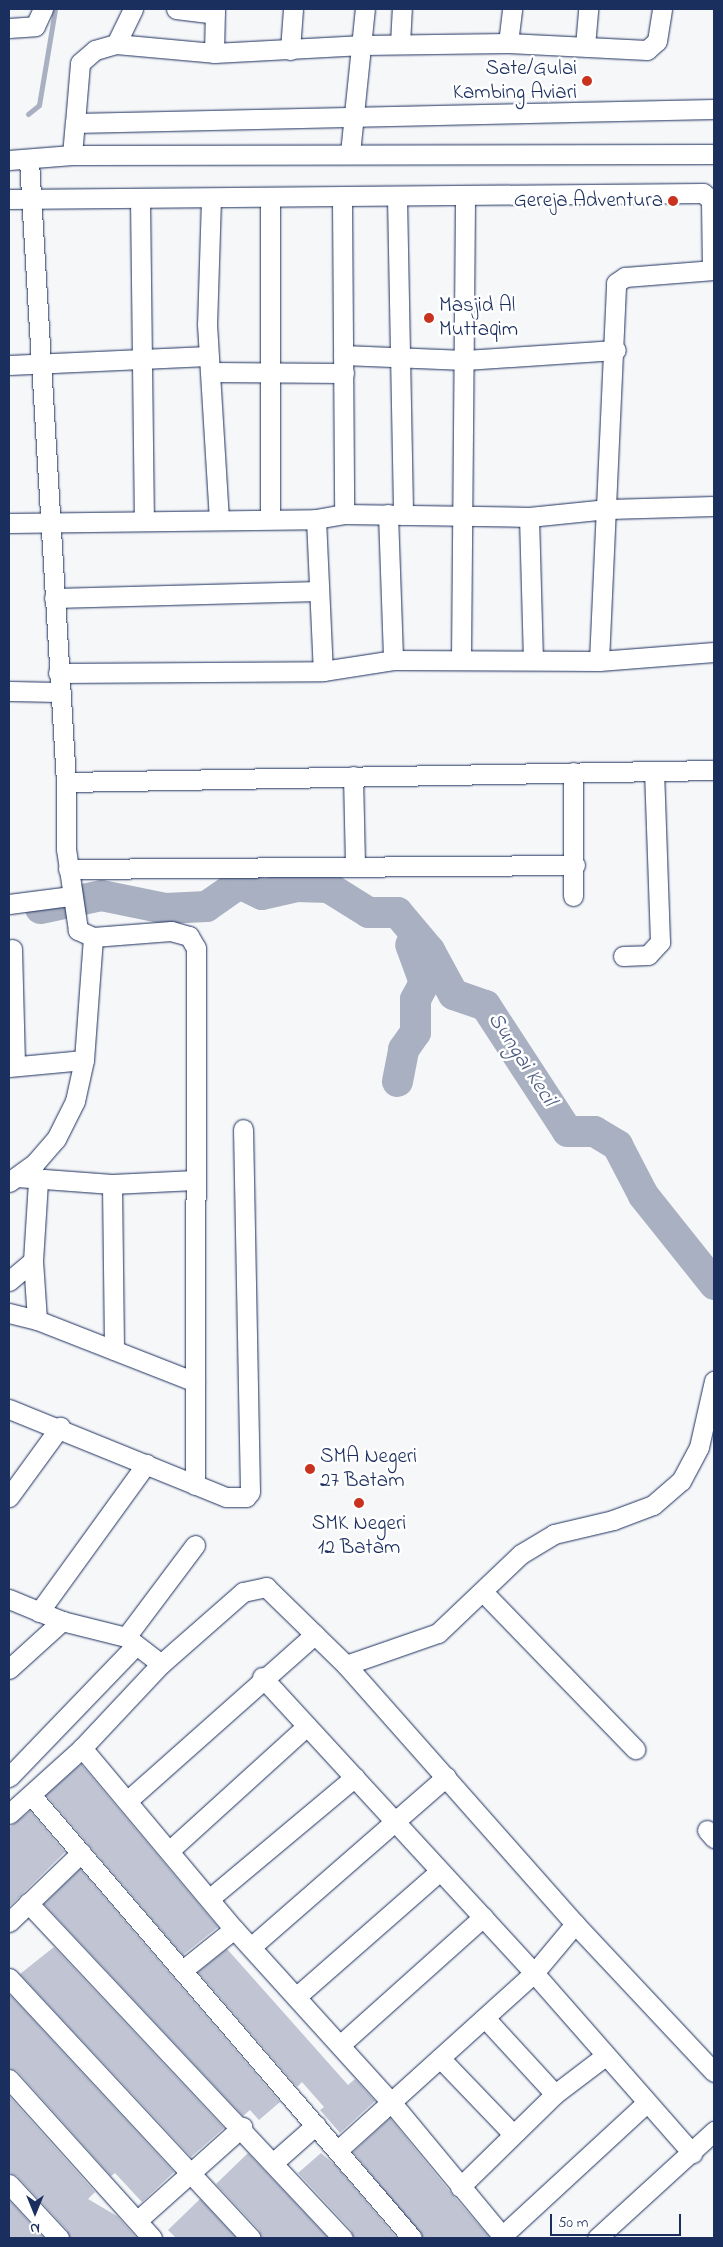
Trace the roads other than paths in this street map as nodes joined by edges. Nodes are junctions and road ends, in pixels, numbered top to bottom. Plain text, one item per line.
1 (43, 9) edge
2 (133, 9) edge
3 (176, 9) edge
4 (293, 9) edge
5 (365, 9) edge
6 (402, 9) edge
7 (512, 9) edge
8 (588, 9) edge
9 (662, 9) edge
10 (215, 12) edge
11 (9, 28) edge
12 (508, 43) junction
13 (116, 44) junction
14 (400, 44) junction
15 (363, 45) junction
16 (585, 46) junction
17 (290, 50) junction
18 (214, 53) junction
19 (714, 108) edge
20 (354, 116) junction
21 (75, 123) junction
22 (350, 154) junction
23 (714, 154) edge
24 (72, 156) junction
25 (15, 158) edge
26 (465, 195) junction
27 (32, 198) junction
28 (397, 198) junction
29 (9, 199) edge
30 (140, 199) junction
31 (211, 199) junction
32 (270, 199) junction
33 (342, 199) junction
34 (713, 270) edge
35 (616, 350) junction
36 (400, 357) junction
37 (142, 358) junction
38 (466, 360) junction
39 (40, 363) junction
40 (209, 364) junction
41 (343, 364) junction
42 (9, 365) edge
43 (273, 372) junction
44 (714, 506) edge
45 (608, 509) junction
46 (344, 514) junction
47 (396, 515) junction
48 (270, 517) junction
49 (529, 517) junction
50 (219, 518) junction
51 (462, 518) junction
52 (144, 519) junction
53 (316, 519) junction
54 (51, 520) junction
55 (9, 523) edge
56 (319, 591) junction
57 (54, 598) junction
58 (714, 652) edge
59 (534, 659) junction
60 (393, 660) junction
61 (461, 660) junction
62 (599, 661) junction
63 (323, 671) junction
64 (58, 673) junction
65 (9, 691) edge
66 (59, 692) junction
67 (714, 770) edge
68 (654, 771) junction
69 (573, 772) junction
70 (353, 776) junction
71 (66, 782) junction
72 (356, 864) junction
73 (574, 865) junction
74 (68, 869) junction
75 (573, 896) dead end
76 (71, 897) junction
77 (9, 904) edge
78 (86, 933) junction
79 (12, 949) dead end
80 (623, 956) dead end
81 (84, 1060) junction
82 (12, 1066) edge
83 (243, 1129) dead end
84 (13, 1179) edge
85 (195, 1180) junction
86 (38, 1181) junction
87 (112, 1184) junction
88 (33, 1261) junction
89 (9, 1281) edge
90 (9, 1313) edge
91 (37, 1320) junction
92 (114, 1350) junction
93 (714, 1381) edge
94 (195, 1382) junction
95 (9, 1409) edge
96 (60, 1427) junction
97 (146, 1464) junction
98 (194, 1485) junction
99 (9, 1498) edge
100 (195, 1545) dead end
101 (483, 1592) junction
102 (9, 1599) edge
103 (39, 1612) junction
104 (62, 1621) junction
105 (315, 1634) junction
106 (135, 1644) junction
107 (160, 1663) junction
108 (346, 1665) junction
109 (9, 1669) edge
110 (262, 1677) junction
111 (306, 1726) junction
112 (82, 1748) junction
113 (635, 1749) dead end
114 (9, 1777) edge
115 (356, 1777) junction
116 (446, 1777) junction
117 (31, 1795) junction
118 (127, 1801) junction
119 (9, 1814) edge
120 (396, 1822) junction
121 (169, 1851) junction
122 (81, 1853) junction
123 (440, 1871) junction
124 (210, 1899) junction
125 (28, 1903) junction
126 (483, 1917) junction
127 (9, 1922) edge
128 (575, 1924) junction
129 (234, 1929) junction
130 (250, 1947) junction
131 (184, 1969) junction
132 (534, 1973) junction
133 (9, 1978) edge
134 (296, 1997) junction
135 (485, 2018) junction
136 (340, 2045) junction
137 (605, 2056) junction
138 (440, 2058) junction
139 (714, 2072) edge
140 (9, 2079) edge
141 (556, 2094) junction
142 (391, 2102) junction
143 (647, 2102) junction
144 (316, 2125) junction
145 (242, 2127) junction
146 (714, 2131) edge
147 (513, 2134) junction
148 (338, 2150) junction
149 (692, 2153) junction
150 (274, 2162) junction
151 (192, 2173) junction
152 (9, 2184) edge
153 (460, 2187) junction
154 (138, 2220) junction
155 (503, 2237) edge
156 (60, 2238) edge
157 (152, 2238) edge
158 (251, 2238) edge
159 (343, 2238) edge
160 (412, 2238) edge
161 (597, 2238) edge

1 - 11 street
2 - 13 street
3 - 10 street
4 - 17 street
5 - 15 street
6 - 14 street
7 - 12 street
8 - 16 street
9 - 16 street
10 - 18 street
12 - 14 street
12 - 16 street
13 - 18 street
13 - 21 street
14 - 15 street
15 - 17 street
15 - 20 street
17 - 18 street
19 - 20 street
20 - 21 street
20 - 22 street
21 - 24 street
22 - 23 street
22 - 24 street
24 - 25 street
25 - 27 street
26 - 28 street
26 - 34 street
26 - 38 street
27 - 29 street
27 - 30 street
27 - 39 street
28 - 33 street
28 - 36 street
30 - 31 street
30 - 37 street
31 - 32 street
31 - 40 street
32 - 33 street
32 - 43 street
33 - 41 street
34 - 35 street
35 - 38 street
35 - 45 street
36 - 38 street
36 - 41 street
36 - 47 street
37 - 39 street
37 - 40 street
37 - 52 street
38 - 51 street
39 - 42 street
39 - 54 street
40 - 43 street
40 - 50 street
41 - 43 street
41 - 46 street
43 - 48 street
44 - 45 street
45 - 49 street
45 - 62 street
46 - 47 street
46 - 53 street
47 - 51 street
47 - 60 street
48 - 50 street
48 - 53 street
49 - 51 street
49 - 59 street
50 - 52 street
51 - 61 street
52 - 54 street
53 - 56 street
54 - 55 street
54 - 57 street
56 - 57 street
56 - 63 street
57 - 64 street
58 - 62 street
59 - 61 street
59 - 62 street
60 - 61 street
60 - 63 street
63 - 64 street
64 - 66 street
65 - 66 street
66 - 71 street
67 - 68 street
68 - 69 street
68 - 80 street
69 - 70 street
69 - 73 street
70 - 71 street
70 - 72 street
71 - 74 street
72 - 73 street
72 - 74 street
73 - 75 street
74 - 76 street
76 - 77 street
76 - 78 street
78 - 81 street
78 - 85 street
79 - 82 street
81 - 82 street
81 - 84 street
83 - 98 street
84 - 86 street
85 - 87 street
85 - 94 street
86 - 87 street
86 - 88 street
87 - 92 street
88 - 89 street
88 - 91 street
90 - 91 street
91 - 92 street
92 - 94 street
93 - 101 street
94 - 98 street
95 - 96 street
96 - 97 street
96 - 99 street
97 - 98 street
97 - 103 street
100 - 106 street
101 - 108 street
101 - 113 street
102 - 103 street
103 - 104 street
104 - 106 street
104 - 109 street
105 - 107 street
105 - 108 street
105 - 110 street
106 - 107 street
106 - 114 street
107 - 112 street
108 - 116 street
110 - 111 street
110 - 118 street
111 - 115 street
111 - 121 street
112 - 117 street
112 - 118 street
115 - 120 street
115 - 124 street
116 - 120 street
116 - 128 street
117 - 119 street
117 - 122 street
118 - 121 street
120 - 123 street
120 - 130 street
121 - 124 street
122 - 125 street
122 - 131 street
123 - 126 street
123 - 134 street
124 - 129 street
125 - 127 street
125 - 145 street
126 - 132 street
126 - 136 street
128 - 132 street
128 - 139 street
129 - 130 street
129 - 131 street
130 - 134 street
131 - 144 street
132 - 135 street
132 - 137 street
133 - 151 street
134 - 136 street
135 - 138 street
135 - 141 street
136 - 142 street
137 - 141 street
137 - 143 street
138 - 142 street
138 - 147 street
140 - 154 street
141 - 147 street
142 - 148 street
142 - 153 street
143 - 149 street
143 - 155 street
144 - 148 street
144 - 150 street
145 - 150 street
145 - 151 street
146 - 149 street
147 - 153 street
148 - 160 street
149 - 161 street
150 - 159 street
151 - 154 street
151 - 158 street
152 - 156 street
153 - 155 street
154 - 157 street

